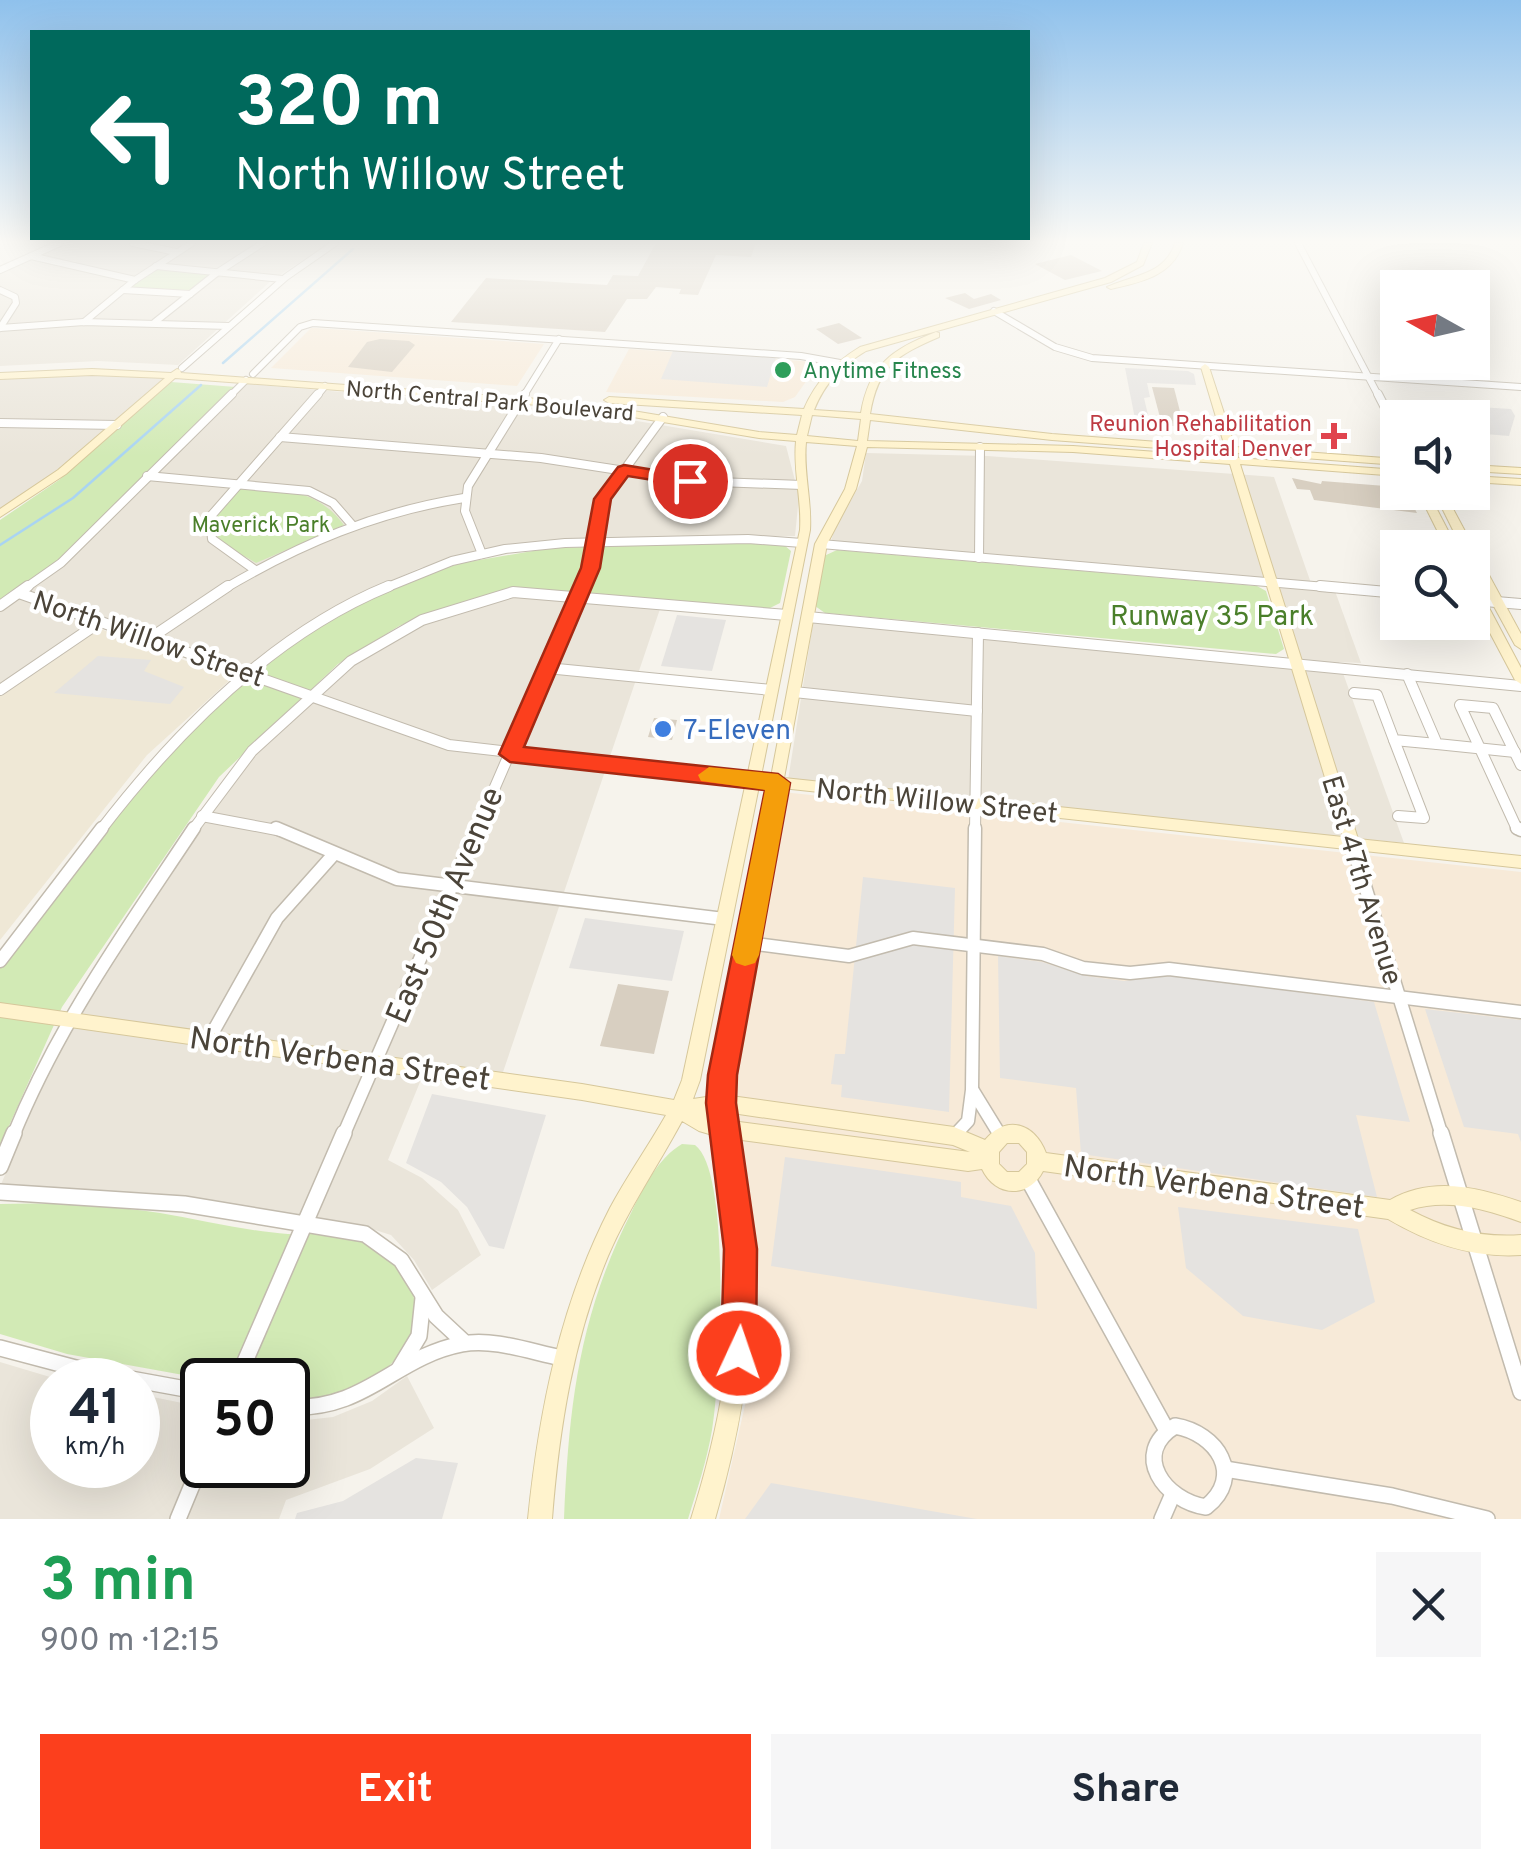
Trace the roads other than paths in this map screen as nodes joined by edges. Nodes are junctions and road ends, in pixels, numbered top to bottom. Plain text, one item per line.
1 (94, 314) edge
2 (166, 314) edge
3 (243, 314) edge
4 (998, 314) junction
5 (1335, 314) edge
6 (84, 322) junction
7 (155, 323) junction
8 (229, 326) junction
9 (0, 328) edge
10 (558, 339) junction
11 (840, 363) junction
12 (1205, 367) junction
13 (0, 372) edge
14 (177, 372) junction
15 (249, 377) junction
16 (1369, 378) junction
17 (325, 386) junction
18 (1521, 387) edge
19 (522, 397) junction
20 (1381, 400) edge
21 (810, 412) junction
22 (864, 416) junction
23 (663, 417) junction
24 (0, 423) edge
25 (117, 426) junction
26 (280, 437) junction
27 (803, 439) junction
28 (860, 444) junction
29 (980, 447) junction
30 (487, 454) junction
31 (1230, 455) junction
32 (1380, 461) edge
33 (1490, 469) edge
34 (624, 470) junction
35 (1380, 471) edge
36 (1521, 471) edge
37 (147, 476) junction
38 (1490, 480) edge
39 (1521, 482) edge
40 (237, 484) junction
41 (802, 485) junction
42 (464, 498) junction
43 (3, 510) edge
44 (354, 526) junction
45 (802, 542) junction
46 (594, 543) junction
47 (821, 544) junction
48 (482, 554) junction
49 (978, 558) junction
50 (255, 570) junction
51 (1271, 582) junction
52 (1490, 588) edge
53 (1380, 591) edge
54 (19, 593) junction
55 (579, 595) junction
56 (1490, 601) edge
57 (1498, 602) junction
58 (1521, 604) edge
59 (0, 606) edge
60 (786, 615) junction
61 (808, 617) junction
62 (100, 622) junction
63 (1490, 626) edge
64 (978, 633) junction
65 (149, 639) junction
66 (1521, 645) edge
67 (1296, 661) junction
68 (547, 668) junction
69 (248, 674) junction
70 (1408, 674) junction
71 (1521, 683) edge
72 (0, 690) edge
73 (771, 690) junction
74 (794, 692) junction
75 (1354, 693) dead end
76 (311, 695) junction
77 (978, 711) junction
78 (1394, 740) junction
79 (1437, 744) junction
80 (1480, 748) junction
81 (1515, 752) junction
82 (510, 754) junction
83 (1521, 765) edge
84 (752, 780) junction
85 (778, 783) junction
86 (976, 804) junction
87 (202, 816) junction
88 (1398, 816) dead end
89 (1521, 830) edge
90 (1352, 844) junction
91 (334, 854) junction
92 (1521, 862) edge
93 (452, 886) junction
94 (724, 919) junction
95 (748, 943) junction
96 (975, 946) junction
97 (0, 961) edge
98 (1399, 997) junction
99 (0, 1010) edge
100 (1521, 1012) edge
101 (67, 1019) junction
102 (209, 1039) junction
103 (376, 1063) junction
104 (972, 1090) junction
105 (721, 1103) junction
106 (679, 1109) junction
107 (724, 1130) junction
108 (1000, 1135) junction
109 (954, 1136) junction
110 (988, 1155) junction
111 (1038, 1161) junction
112 (0, 1167) edge
113 (1028, 1179) junction
114 (0, 1192) edge
115 (1460, 1196) junction
116 (1390, 1210) junction
117 (1521, 1212) edge
118 (305, 1223) junction
119 (1476, 1244) junction
120 (1521, 1245) edge
121 (422, 1292) junction
122 (465, 1343) junction
123 (0, 1348) edge
124 (247, 1358) edge
125 (562, 1358) junction
126 (392, 1377) junction
127 (180, 1388) edge
128 (1521, 1392) edge
129 (310, 1407) edge
130 (1166, 1429) junction
131 (1225, 1469) junction
132 (191, 1488) edge
133 (1172, 1496) junction
134 (178, 1519) edge
135 (540, 1519) edge
136 (703, 1519) edge
137 (1162, 1519) edge
138 (1487, 1519) edge

1 - 6 street
2 - 7 street
3 - 8 street
4 - 11 main road
4 - 12 street
4 - 22 main road
5 - 16 street
6 - 7 street
6 - 9 street
7 - 8 street
8 - 14 street
10 - 11 street
10 - 15 street
10 - 19 street
11 - 21 main road
12 - 16 street
12 - 31 main road, East 47th Avenue
13 - 14 main road, North Central Park Boulevard
14 - 15 main road, North Central Park Boulevard
14 - 25 main road
15 - 17 main road, North Central Park Boulevard
15 - 19 main road, North Central Park Boulevard
15 - 37 street
16 - 18 street
16 - 20 street
17 - 19 main road, North Central Park Boulevard
17 - 26 street
19 - 21 main road, North Central Park Boulevard
19 - 23 main road, North Central Park Boulevard
19 - 30 street
21 - 22 main road, North Central Park Boulevard
21 - 27 main road
22 - 28 main road
22 - 31 main road, North Central Park Boulevard
23 - 27 main road, North Central Park Boulevard
23 - 34 street, East 50th Avenue
24 - 25 street
25 - 43 main road
26 - 30 street
26 - 40 street
27 - 28 main road, North Central Park Boulevard
27 - 41 main road
28 - 29 main road, North Central Park Boulevard
28 - 47 main road
29 - 31 main road, North Central Park Boulevard
29 - 49 street
30 - 34 street
30 - 42 street
31 - 32 main road, North Central Park Boulevard
31 - 35 main road, North Central Park Boulevard
31 - 51 main road, East 47th Avenue
33 - 36 main road
34 - 41 street
34 - 46 street, East 50th Avenue
37 - 40 street
37 - 54 street
38 - 39 main road
40 - 44 street
40 - 50 street
41 - 45 main road
42 - 44 street
42 - 48 street
44 - 50 street
45 - 46 street
45 - 60 main road
46 - 48 street
46 - 55 street, East 50th Avenue
47 - 49 street
47 - 61 main road
48 - 69 street
49 - 51 street
50 - 65 street
51 - 53 street
51 - 67 main road, East 47th Avenue
52 - 57 main road
54 - 59 street
54 - 62 street, North Willow Street
55 - 60 street
55 - 68 street, East 50th Avenue
55 - 76 street
56 - 57 street
57 - 58 street
57 - 66 main road
60 - 73 main road
61 - 64 street
61 - 74 main road
62 - 65 street, North Willow Street
62 - 72 street
63 - 71 main road
64 - 67 street
64 - 77 street
65 - 69 street, North Willow Street
67 - 70 street
67 - 90 main road, East 47th Avenue
68 - 73 street
68 - 82 street, East 50th Avenue
69 - 76 street, North Willow Street
69 - 97 street
70 - 71 street
70 - 79 street
73 - 84 main road
74 - 77 street
74 - 85 main road
75 - 78 street
76 - 82 street, North Willow Street
76 - 87 street
77 - 86 street
78 - 79 street
78 - 88 street
79 - 80 street
80 - 81 street
80 - 81 street
80 - 89 street
81 - 83 street
82 - 84 street, North Willow Street
82 - 93 street, East 50th Avenue
84 - 85 main road, North Willow Street
84 - 94 main road
85 - 86 main road, North Willow Street
85 - 95 main road
86 - 90 main road, North Willow Street
86 - 96 street
87 - 91 street
87 - 101 street
90 - 92 main road, North Willow Street
90 - 98 street, East 47th Avenue
91 - 93 street
91 - 102 street
93 - 94 street
93 - 103 street, East 50th Avenue
94 - 106 main road
95 - 96 street
95 - 105 main road
96 - 98 street
96 - 104 street
98 - 100 street
98 - 115 street, East 47th Avenue
99 - 101 main road, North Verbena Street
101 - 102 main road, North Verbena Street
101 - 112 street
102 - 103 main road, North Verbena Street
103 - 106 main road, North Verbena Street
103 - 118 street, East 50th Avenue
104 - 108 street
104 - 109 street
105 - 106 main road, North Verbena Street
105 - 107 main road
105 - 109 main road, North Verbena Street
106 - 107 main road, North Verbena Street
106 - 125 main road
107 - 110 main road, North Verbena Street
107 - 136 main road
108 - 110 main road
108 - 111 main road
109 - 110 main road, North Verbena Street
110 - 113 main road
111 - 113 main road
111 - 116 main road, North Verbena Street
113 - 130 street
114 - 118 street
115 - 116 main road, North Verbena Street
115 - 117 main road, North Verbena Street
115 - 119 street, East 47th Avenue
116 - 119 main road, North Verbena Street
118 - 121 street
118 - 124 street, East 50th Avenue
119 - 120 main road, North Verbena Street
119 - 128 street, East 47th Avenue
121 - 122 street
121 - 126 street
122 - 125 street
122 - 126 street
123 - 127 street
125 - 135 main road
126 - 129 street
130 - 131 street
130 - 133 street
131 - 133 street
131 - 138 street
132 - 134 street
133 - 137 street

